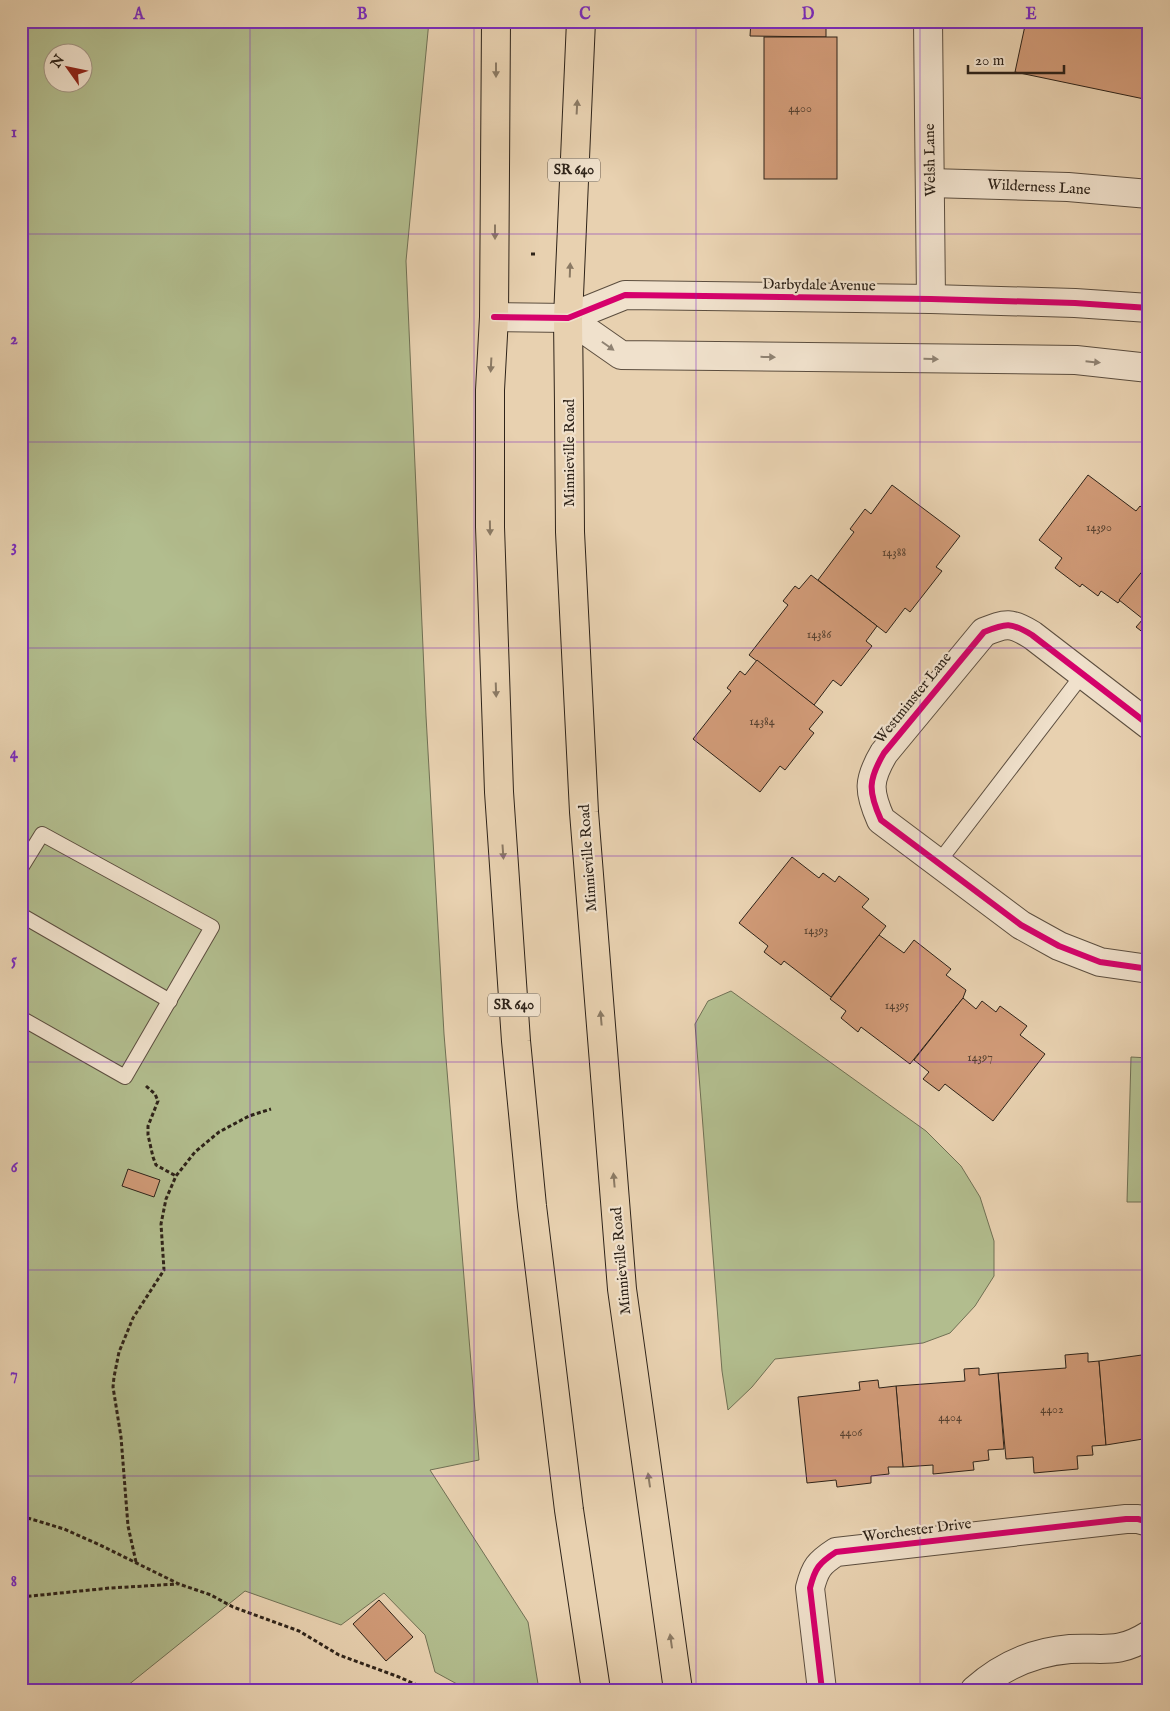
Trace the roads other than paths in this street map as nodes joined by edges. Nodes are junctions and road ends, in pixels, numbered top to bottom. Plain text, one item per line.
1 (496, 21) edge
2 (581, 21) edge
3 (928, 21) edge
4 (930, 183) junction
5 (1149, 194) edge
6 (931, 299) junction
7 (1149, 308) edge
8 (494, 316) junction
9 (568, 318) junction
10 (1149, 368) edge
11 (1083, 674) junction
12 (1149, 725) edge
13 (938, 863) junction
14 (21, 868) edge
15 (21, 915) edge
16 (1149, 969) edge
17 (170, 1001) junction
18 (21, 1018) edge
19 (1149, 1522) edge
20 (1149, 1635) edge
21 (596, 1690) edge
22 (678, 1690) edge
23 (822, 1690) edge
24 (975, 1690) edge

1 -> 8 main road, SR 640
9 -> 2 main road, Minnieville Road / SR 640
3 - 4 street, Welsh Lane
4 - 5 street, Wilderness Lane
4 - 6 street, Welsh Lane
6 - 7 street, Darbydale Avenue
6 - 9 street, Darbydale Avenue
8 - 9 street, Darbydale Avenue
8 -> 21 main road, SR 640
9 -> 10 street
22 -> 9 main road, Minnieville Road / SR 640
11 - 12 street, Westminster Lane
11 - 13 lane
11 - 13 street, Westminster Lane
13 - 16 street, Westminster Lane
14 - 17 lane
15 - 17 lane
17 - 18 lane
19 - 23 street, Worchester Drive
20 - 24 street

